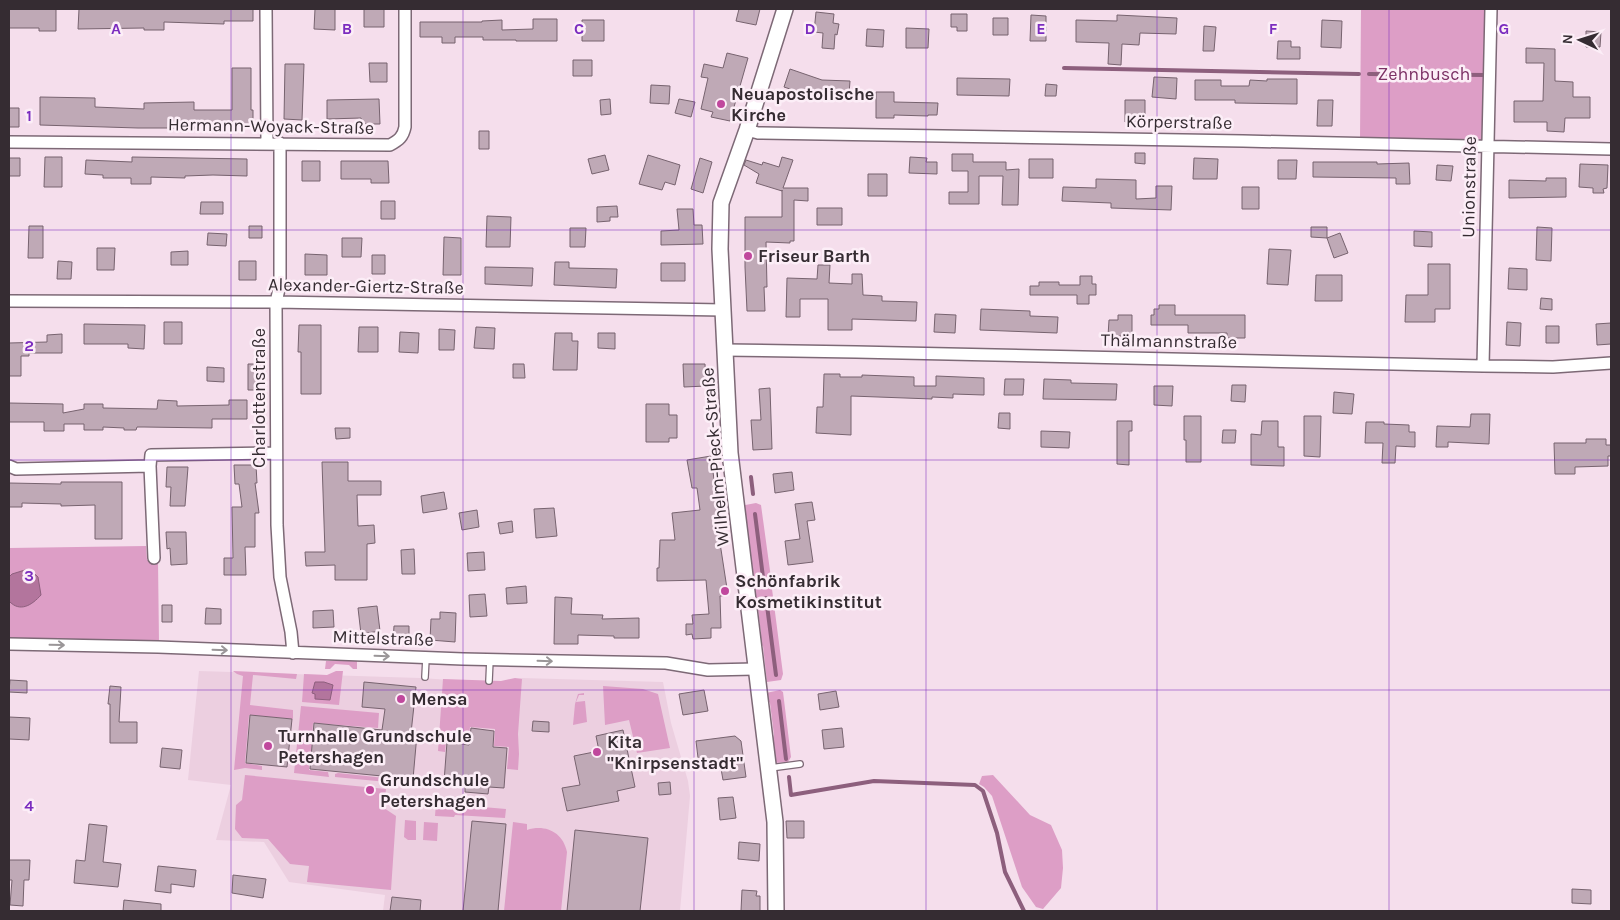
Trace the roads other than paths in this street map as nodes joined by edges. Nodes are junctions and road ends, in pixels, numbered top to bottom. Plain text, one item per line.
1 (266, 9) edge
2 (405, 9) edge
3 (785, 9) edge
4 (1491, 9) edge
5 (747, 130) junction
6 (9, 142) edge
7 (267, 143) junction
8 (280, 143) junction
9 (1488, 147) junction
10 (1611, 149) edge
11 (9, 301) edge
12 (276, 302) junction
13 (724, 310) junction
14 (725, 350) junction
15 (1611, 363) edge
16 (1483, 366) junction
17 (276, 453) junction
18 (9, 466) edge
19 (150, 466) junction
20 (154, 558) dead end
21 (9, 644) edge
22 (293, 653) junction
23 (426, 658) junction
24 (490, 660) junction
25 (755, 669) junction
26 (425, 677) dead end
27 (488, 680) dead end
28 (800, 764) dead end
29 (768, 768) junction
30 (776, 911) edge

1 - 7 street
2 - 8 street, Hermann-Woyack-Straße
3 - 5 street, Wilhelm-Pieck-Straße
4 - 9 street, Unionstraße
5 - 9 street, Körperstraße
5 - 13 street, Wilhelm-Pieck-Straße
6 - 7 street, Hermann-Woyack-Straße
7 - 8 street, Hermann-Woyack-Straße
8 - 12 street, Charlottenstraße
9 - 10 street, Körperstraße
9 - 16 street, Unionstraße
11 - 12 street, Alexander-Giertz-Straße
12 - 13 street, Alexander-Giertz-Straße
12 - 17 street, Charlottenstraße
13 - 14 street, Wilhelm-Pieck-Straße
14 - 16 street, Thälmannstraße
14 - 25 street, Wilhelm-Pieck-Straße
15 - 16 street, Thälmannstraße
17 - 19 street
17 - 22 street, Charlottenstraße
18 - 19 street
19 - 20 street
21 -> 22 street, Mittelstraße
22 -> 23 street, Mittelstraße
23 - 24 street, Mittelstraße
23 - 26 lane
24 -> 25 street, Mittelstraße
24 - 27 lane
25 - 29 street, Wilhelm-Pieck-Straße
28 - 29 lane
29 - 30 street, Wilhelm-Pieck-Straße

